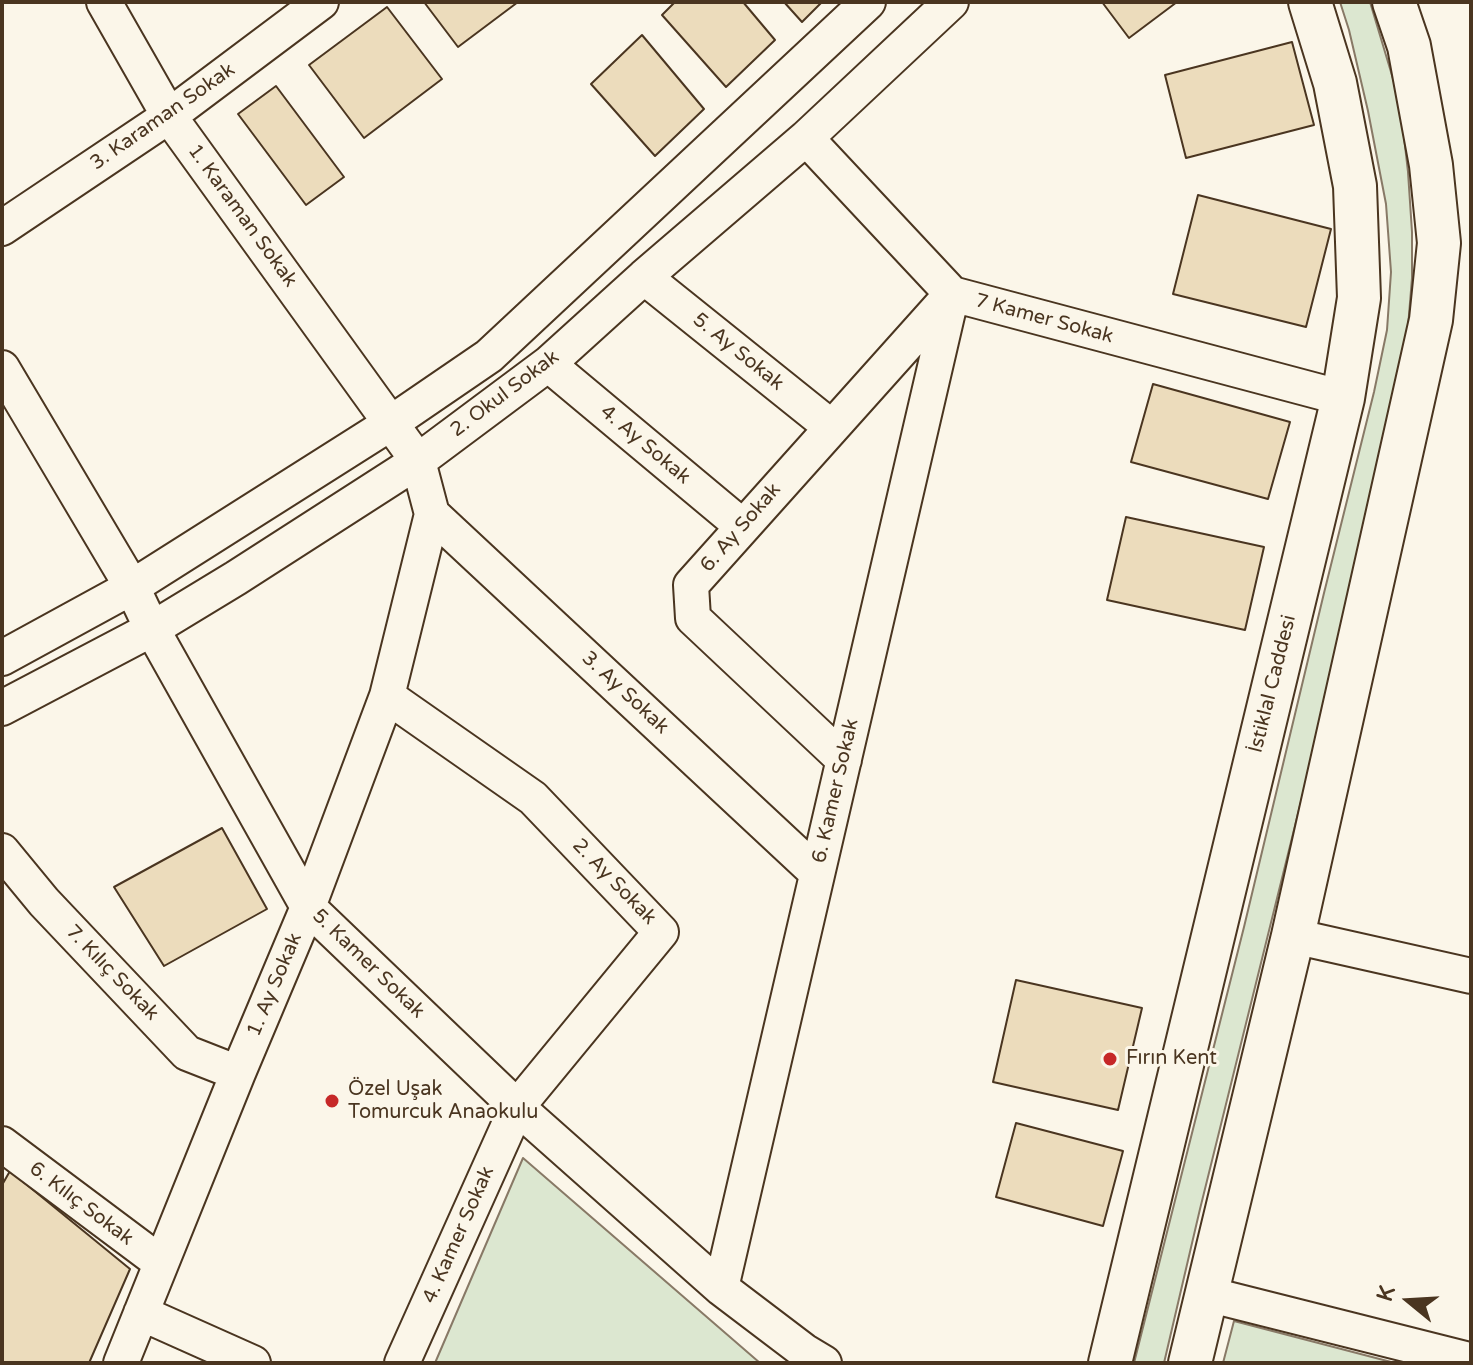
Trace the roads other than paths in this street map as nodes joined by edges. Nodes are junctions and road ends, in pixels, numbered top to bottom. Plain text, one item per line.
1 (104, 2) edge
2 (321, 2) edge
3 (868, 2) edge
4 (951, 2) edge
5 (1310, 2) edge
6 (1394, 2) edge
7 (169, 116) junction
8 (806, 138) junction
9 (2, 228) edge
10 (644, 277) junction
11 (952, 294) junction
12 (548, 364) junction
13 (2, 368) edge
14 (1343, 398) junction
15 (391, 423) junction
16 (831, 427) junction
17 (418, 461) junction
18 (432, 514) junction
19 (742, 526) junction
20 (132, 587) junction
21 (152, 629) junction
22 (2, 658) edge
23 (387, 696) junction
24 (2, 708) edge
25 (844, 760) junction
26 (2, 851) edge
27 (817, 873) junction
28 (308, 907) junction
29 (1293, 936) junction
30 (1471, 976) edge
31 (238, 1073) junction
32 (517, 1107) junction
33 (2, 1145) edge
34 (161, 1263) junction
35 (721, 1288) junction
36 (1207, 1294) junction
37 (141, 1313) junction
38 (807, 1359) edge
39 (1466, 1362) edge
40 (121, 1363) edge
41 (253, 1363) edge
42 (402, 1363) edge
43 (1110, 1363) edge
44 (1190, 1363) edge

1 - 7 street, 1. Karaman Sokak
2 - 7 street, 3. Karaman Sokak
3 - 15 street, 2. Okul Sokak
4 - 8 street, 2. Okul Sokak
5 - 14 main road, İstiklal Caddesi
6 - 29 main road
7 - 9 street, 3. Karaman Sokak
7 - 15 street, 1. Karaman Sokak
8 - 10 street, 2. Okul Sokak
8 - 11 street, 7 Kamer Sokak
10 - 12 street, 2. Okul Sokak
10 - 16 street, 5. Ay Sokak
11 - 14 street, 7 Kamer Sokak
11 - 16 street, 6. Ay Sokak
11 - 25 street, 6. Kamer Sokak
12 - 17 street, 2. Okul Sokak
12 - 19 street, 4. Ay Sokak
13 - 20 street, 5. Kamer Sokak
14 - 43 main road, İstiklal Caddesi
15 - 17 street, 1. Karaman Sokak
15 - 20 street, 2. Okul Sokak
16 - 19 street, 6. Ay Sokak
17 - 18 street, 1. Ay Sokak
17 - 21 street, 2. Okul Sokak
18 - 23 street, 1. Ay Sokak
18 - 27 street, 3. Ay Sokak
19 - 25 street, 6. Ay Sokak
20 - 21 street, 5. Kamer Sokak
20 - 22 street, 2. Okul Sokak
21 - 24 street, 2. Okul Sokak
21 - 28 street, 5. Kamer Sokak
23 - 28 street, 1. Ay Sokak
23 - 32 street, 2. Ay Sokak
25 - 27 street, 6. Kamer Sokak
26 - 31 street, 7. Kılıç Sokak
27 - 35 street, 6. Kamer Sokak
28 - 31 street, 1. Ay Sokak
28 - 32 street, 5. Kamer Sokak
29 - 30 street
29 - 36 main road
31 - 34 street, 1. Ay Sokak
32 - 35 street, 5. Kamer Sokak
32 - 42 street, 4. Kamer Sokak
33 - 34 street, 6. Kılıç Sokak
34 - 37 street, 1. Ay Sokak
35 - 38 street, 5. Kamer Sokak
36 - 39 street
36 - 44 main road
37 - 40 street, 1. Ay Sokak
37 - 41 street

